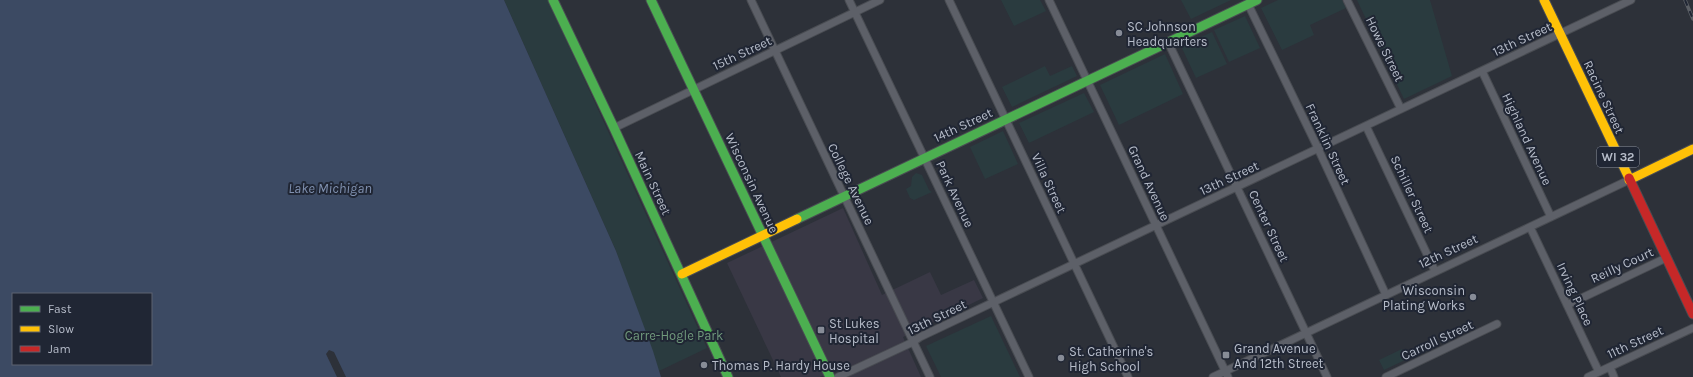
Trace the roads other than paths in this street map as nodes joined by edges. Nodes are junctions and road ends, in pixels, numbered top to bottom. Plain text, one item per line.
1 (553, 0) edge
2 (651, 0) edge
3 (751, 0) edge
4 (850, 0) edge
5 (880, 0) edge
6 (949, 0) edge
7 (1049, 0) edge
8 (1257, 0) edge
9 (1347, 0) edge
10 (1544, 0) edge
11 (1631, 0) edge
12 (1248, 4) junction
13 (855, 12) junction
14 (1560, 34) junction
15 (1168, 42) junction
16 (774, 51) junction
17 (1482, 71) junction
18 (1087, 80) junction
19 (693, 89) junction
20 (1401, 110) junction
21 (1006, 119) junction
22 (1366, 126) junction
23 (614, 128) junction
24 (1317, 149) junction
25 (1693, 149) edge
26 (924, 158) junction
27 (1629, 180) junction
28 (1237, 187) junction
29 (843, 196) junction
30 (1551, 216) junction
31 (1156, 226) junction
32 (1530, 227) junction
33 (762, 235) junction
34 (1666, 258) junction
35 (1075, 264) junction
36 (1435, 271) junction
37 (682, 274) junction
38 (1386, 295) junction
39 (994, 303) junction
40 (1567, 305) junction
41 (1693, 314) edge
42 (1497, 324) dead end
43 (1693, 328) edge
44 (1306, 333) junction
45 (913, 342) junction
46 (1610, 367) junction
47 (1599, 372) junction
48 (1226, 374) edge
49 (728, 377) edge
50 (830, 377) edge
51 (838, 377) edge
52 (930, 377) edge
53 (1029, 377) edge
54 (1128, 377) edge
55 (1213, 377) edge
56 (1327, 377) edge
57 (1386, 377) edge
58 (1588, 377) edge
59 (1614, 377) edge

1 - 23 main road, Main Street
2 - 19 main road, Wisconsin Avenue
3 - 16 street, College Avenue
4 - 13 street, Park Avenue
5 - 13 street, 15th Street
6 - 21 street, Villa Street
7 - 18 street, Grand Avenue
8 - 12 main road, 14th Street
9 - 20 street, Howe Street
10 - 14 main road, Racine Street / WI 32
11 - 14 street, 13th Street
12 - 15 main road, 14th Street
12 - 24 street, Franklin Street
13 - 16 street, 15th Street
13 - 26 street, Park Avenue
14 - 17 street, 13th Street
14 - 27 main road, Racine Street / WI 32
15 - 18 main road, 14th Street
15 - 28 street, Center Street
16 - 19 street, 15th Street
16 - 29 street, College Avenue
17 - 20 street, 13th Street
17 - 30 street, Highland Avenue
18 - 21 main road, 14th Street
18 - 31 street, Grand Avenue
19 - 23 street, 15th Street
19 - 33 main road, Wisconsin Avenue
20 - 22 street, 13th Street
21 - 26 main road, 14th Street
21 - 35 street, Villa Street
22 - 24 street, 13th Street
22 - 36 street, Schiller Street
23 - 37 main road, Main Street
24 - 28 street, 13th Street
24 - 38 street, Franklin Street
25 - 27 main road, 12th Street
26 - 29 main road, 14th Street
26 - 39 street, Park Avenue
27 - 30 street, 12th Street
27 - 34 main road, Racine Street / WI 32
28 - 31 street, 13th Street
28 - 44 street, Center Street
29 - 33 main road, 14th Street
29 - 45 street, College Avenue
30 - 32 street, 12th Street
31 - 35 street, 13th Street
31 - 48 street, Grand Avenue
32 - 36 street, 12th Street
32 - 40 street, Irving Place
33 - 37 main road, 14th Street
33 - 50 main road, Wisconsin Avenue
34 - 40 street, Reilly Court
34 - 41 main road, Racine Street / WI 32
35 - 39 street, 13th Street
35 - 54 street, Villa Street
36 - 38 street, 12th Street
37 - 49 main road, Main Street
38 - 44 street, 12th Street
39 - 45 street, 13th Street
39 - 53 street, Park Avenue
40 - 47 street, Irving Place
42 - 57 street, Carroll Street
43 - 46 street, 11th Street
44 - 48 street, 12th Street
44 - 56 street, Center Street
45 - 51 street, 13th Street
45 - 52 street, College Avenue
46 - 47 street, 11th Street
46 - 59 street
47 - 58 street, 11th Street
48 - 55 street, 12th Street

